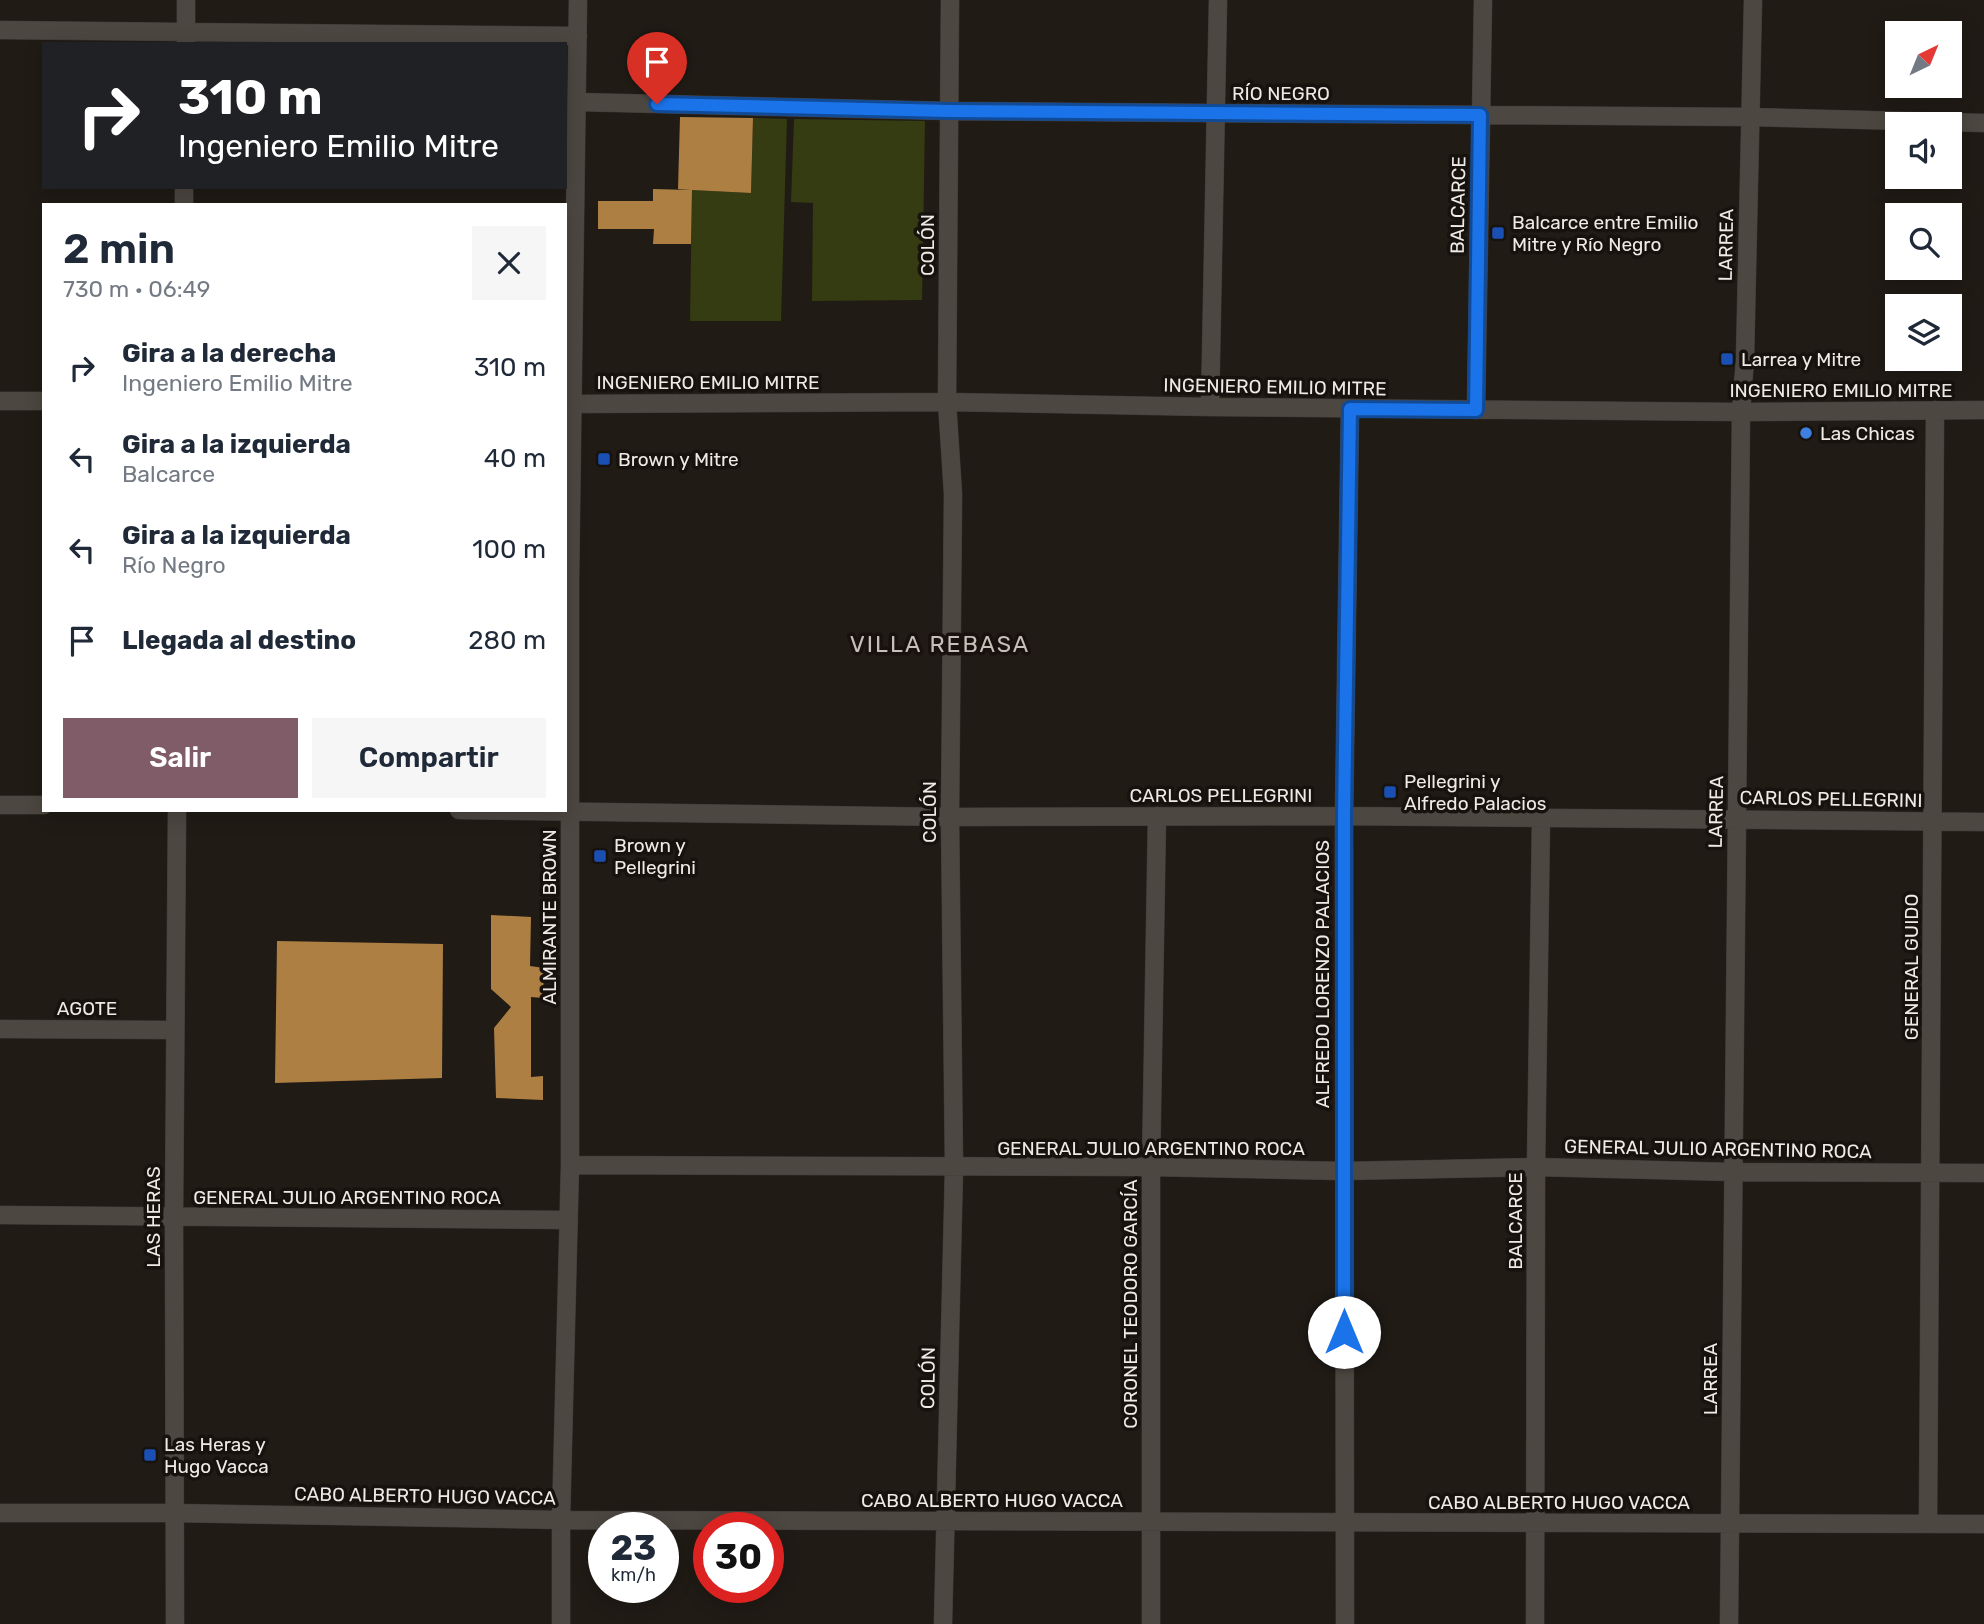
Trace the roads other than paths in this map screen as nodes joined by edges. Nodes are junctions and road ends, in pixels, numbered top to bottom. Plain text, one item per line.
1 (186, 0) edge
2 (578, 0) edge
3 (950, 0) edge
4 (1217, 0) edge
5 (1483, 0) edge
6 (1753, 0) edge
7 (0, 30) edge
8 (578, 36) junction
9 (186, 37) edge
10 (578, 102) junction
11 (949, 111) junction
12 (1215, 114) junction
13 (1480, 115) junction
14 (1750, 117) junction
15 (1984, 123) edge
16 (0, 401) edge
17 (42, 401) edge
18 (947, 402) junction
19 (569, 404) edge
20 (1210, 407) junction
21 (1350, 409) junction
22 (1476, 410) junction
23 (1935, 410) junction
24 (1984, 410) edge
25 (1741, 412) junction
26 (568, 582) edge
27 (0, 804) edge
28 (42, 805) edge
29 (177, 812) edge
30 (567, 812) edge
31 (570, 812) junction
32 (1157, 816) junction
33 (1344, 816) junction
34 (950, 817) junction
35 (1737, 818) junction
36 (1541, 819) junction
37 (1933, 822) junction
38 (1984, 822) edge
39 (0, 1029) edge
40 (175, 1030) junction
41 (570, 1165) junction
42 (1151, 1167) junction
43 (1536, 1167) junction
44 (954, 1168) junction
45 (1343, 1171) junction
46 (1732, 1172) junction
47 (1930, 1172) junction
48 (1984, 1173) edge
49 (0, 1215) edge
50 (174, 1217) junction
51 (568, 1220) junction
52 (0, 1513) edge
53 (175, 1513) junction
54 (561, 1520) junction
55 (1152, 1521) junction
56 (1346, 1521) junction
57 (946, 1522) junction
58 (1928, 1523) junction
59 (1536, 1524) junction
60 (1730, 1524) junction
61 (1984, 1524) edge
62 (174, 1624) edge
63 (561, 1624) edge
64 (943, 1624) edge
65 (1151, 1624) edge
66 (1345, 1624) edge
67 (1535, 1624) edge
68 (1729, 1624) edge

1 - 9 street
2 - 8 street, ALMIRANTE BROWN
3 - 11 street, COLÓN
4 - 12 street
5 - 13 street, BALCARCE
6 - 14 street, LARREA
7 - 9 street
8 - 9 street
8 - 10 street, ALMIRANTE BROWN
10 - 11 street, RÍO NEGRO
10 - 19 street, ALMIRANTE BROWN
11 - 12 street, RÍO NEGRO
11 - 18 street, COLÓN
12 - 13 street, RÍO NEGRO
12 - 20 street
13 - 14 street, RÍO NEGRO
13 - 22 street, BALCARCE
14 - 15 street, RÍO NEGRO
14 - 25 street, LARREA
16 - 17 street
18 - 19 street, INGENIERO EMILIO MITRE
18 - 20 street, INGENIERO EMILIO MITRE
18 - 34 street, COLÓN
19 - 26 street, ALMIRANTE BROWN
20 - 21 street, INGENIERO EMILIO MITRE
21 - 22 street, INGENIERO EMILIO MITRE
21 - 33 street, ALFREDO LORENZO PALACIOS
22 - 25 street, INGENIERO EMILIO MITRE
23 - 24 street, INGENIERO EMILIO MITRE
23 - 25 street, INGENIERO EMILIO MITRE
23 - 37 street, GENERAL GUIDO
25 - 35 street, LARREA
26 - 31 street, ALMIRANTE BROWN
27 - 28 street
29 - 40 street, LAS HERAS
30 - 31 street, CARLOS PELLEGRINI
31 - 34 street, CARLOS PELLEGRINI
31 - 41 street, ALMIRANTE BROWN
32 - 33 street, CARLOS PELLEGRINI
32 - 34 street, CARLOS PELLEGRINI
32 - 42 street, CORONEL TEODORO GARCÍA
33 - 36 street, CARLOS PELLEGRINI
33 - 45 street, ALFREDO LORENZO PALACIOS
34 - 44 street, COLÓN
35 - 36 street, CARLOS PELLEGRINI
35 - 37 street, CARLOS PELLEGRINI
35 - 46 street, LARREA
36 - 43 street, BALCARCE
37 - 38 street, CARLOS PELLEGRINI
37 - 47 street, GENERAL GUIDO
39 - 40 street, AGOTE
40 - 50 street, LAS HERAS
41 - 44 street, GENERAL JULIO ARGENTINO ROCA
41 - 51 street, ALMIRANTE BROWN
42 - 44 street, GENERAL JULIO ARGENTINO ROCA
42 - 45 street, GENERAL JULIO ARGENTINO ROCA
42 - 55 street, CORONEL TEODORO GARCÍA
43 - 45 street, GENERAL JULIO ARGENTINO ROCA
43 - 46 street, GENERAL JULIO ARGENTINO ROCA
43 - 59 street, BALCARCE
44 - 57 street, COLÓN
45 - 56 street, ALFREDO LORENZO PALACIOS
46 - 47 street, GENERAL JULIO ARGENTINO ROCA
46 - 60 street, LARREA
47 - 48 street, GENERAL JULIO ARGENTINO ROCA
47 - 58 street, GENERAL GUIDO
49 - 50 street, GENERAL JULIO ARGENTINO ROCA
50 - 51 street, GENERAL JULIO ARGENTINO ROCA
50 - 53 street, LAS HERAS
51 - 54 street, ALMIRANTE BROWN
52 - 53 street, CABO ALBERTO HUGO VACCA
53 - 54 street, CABO ALBERTO HUGO VACCA
53 - 62 street, LAS HERAS
54 - 57 street, CABO ALBERTO HUGO VACCA
54 - 63 street, ALMIRANTE BROWN
55 - 56 street, CABO ALBERTO HUGO VACCA
55 - 57 street, CABO ALBERTO HUGO VACCA
55 - 65 street, CORONEL TEODORO GARCÍA
56 - 59 street, CABO ALBERTO HUGO VACCA
56 - 66 street, ALFREDO LORENZO PALACIOS
57 - 64 street, COLÓN
58 - 60 street, CABO ALBERTO HUGO VACCA
58 - 61 street, CABO ALBERTO HUGO VACCA
59 - 60 street, CABO ALBERTO HUGO VACCA
59 - 67 street, BALCARCE
60 - 68 street, LARREA

